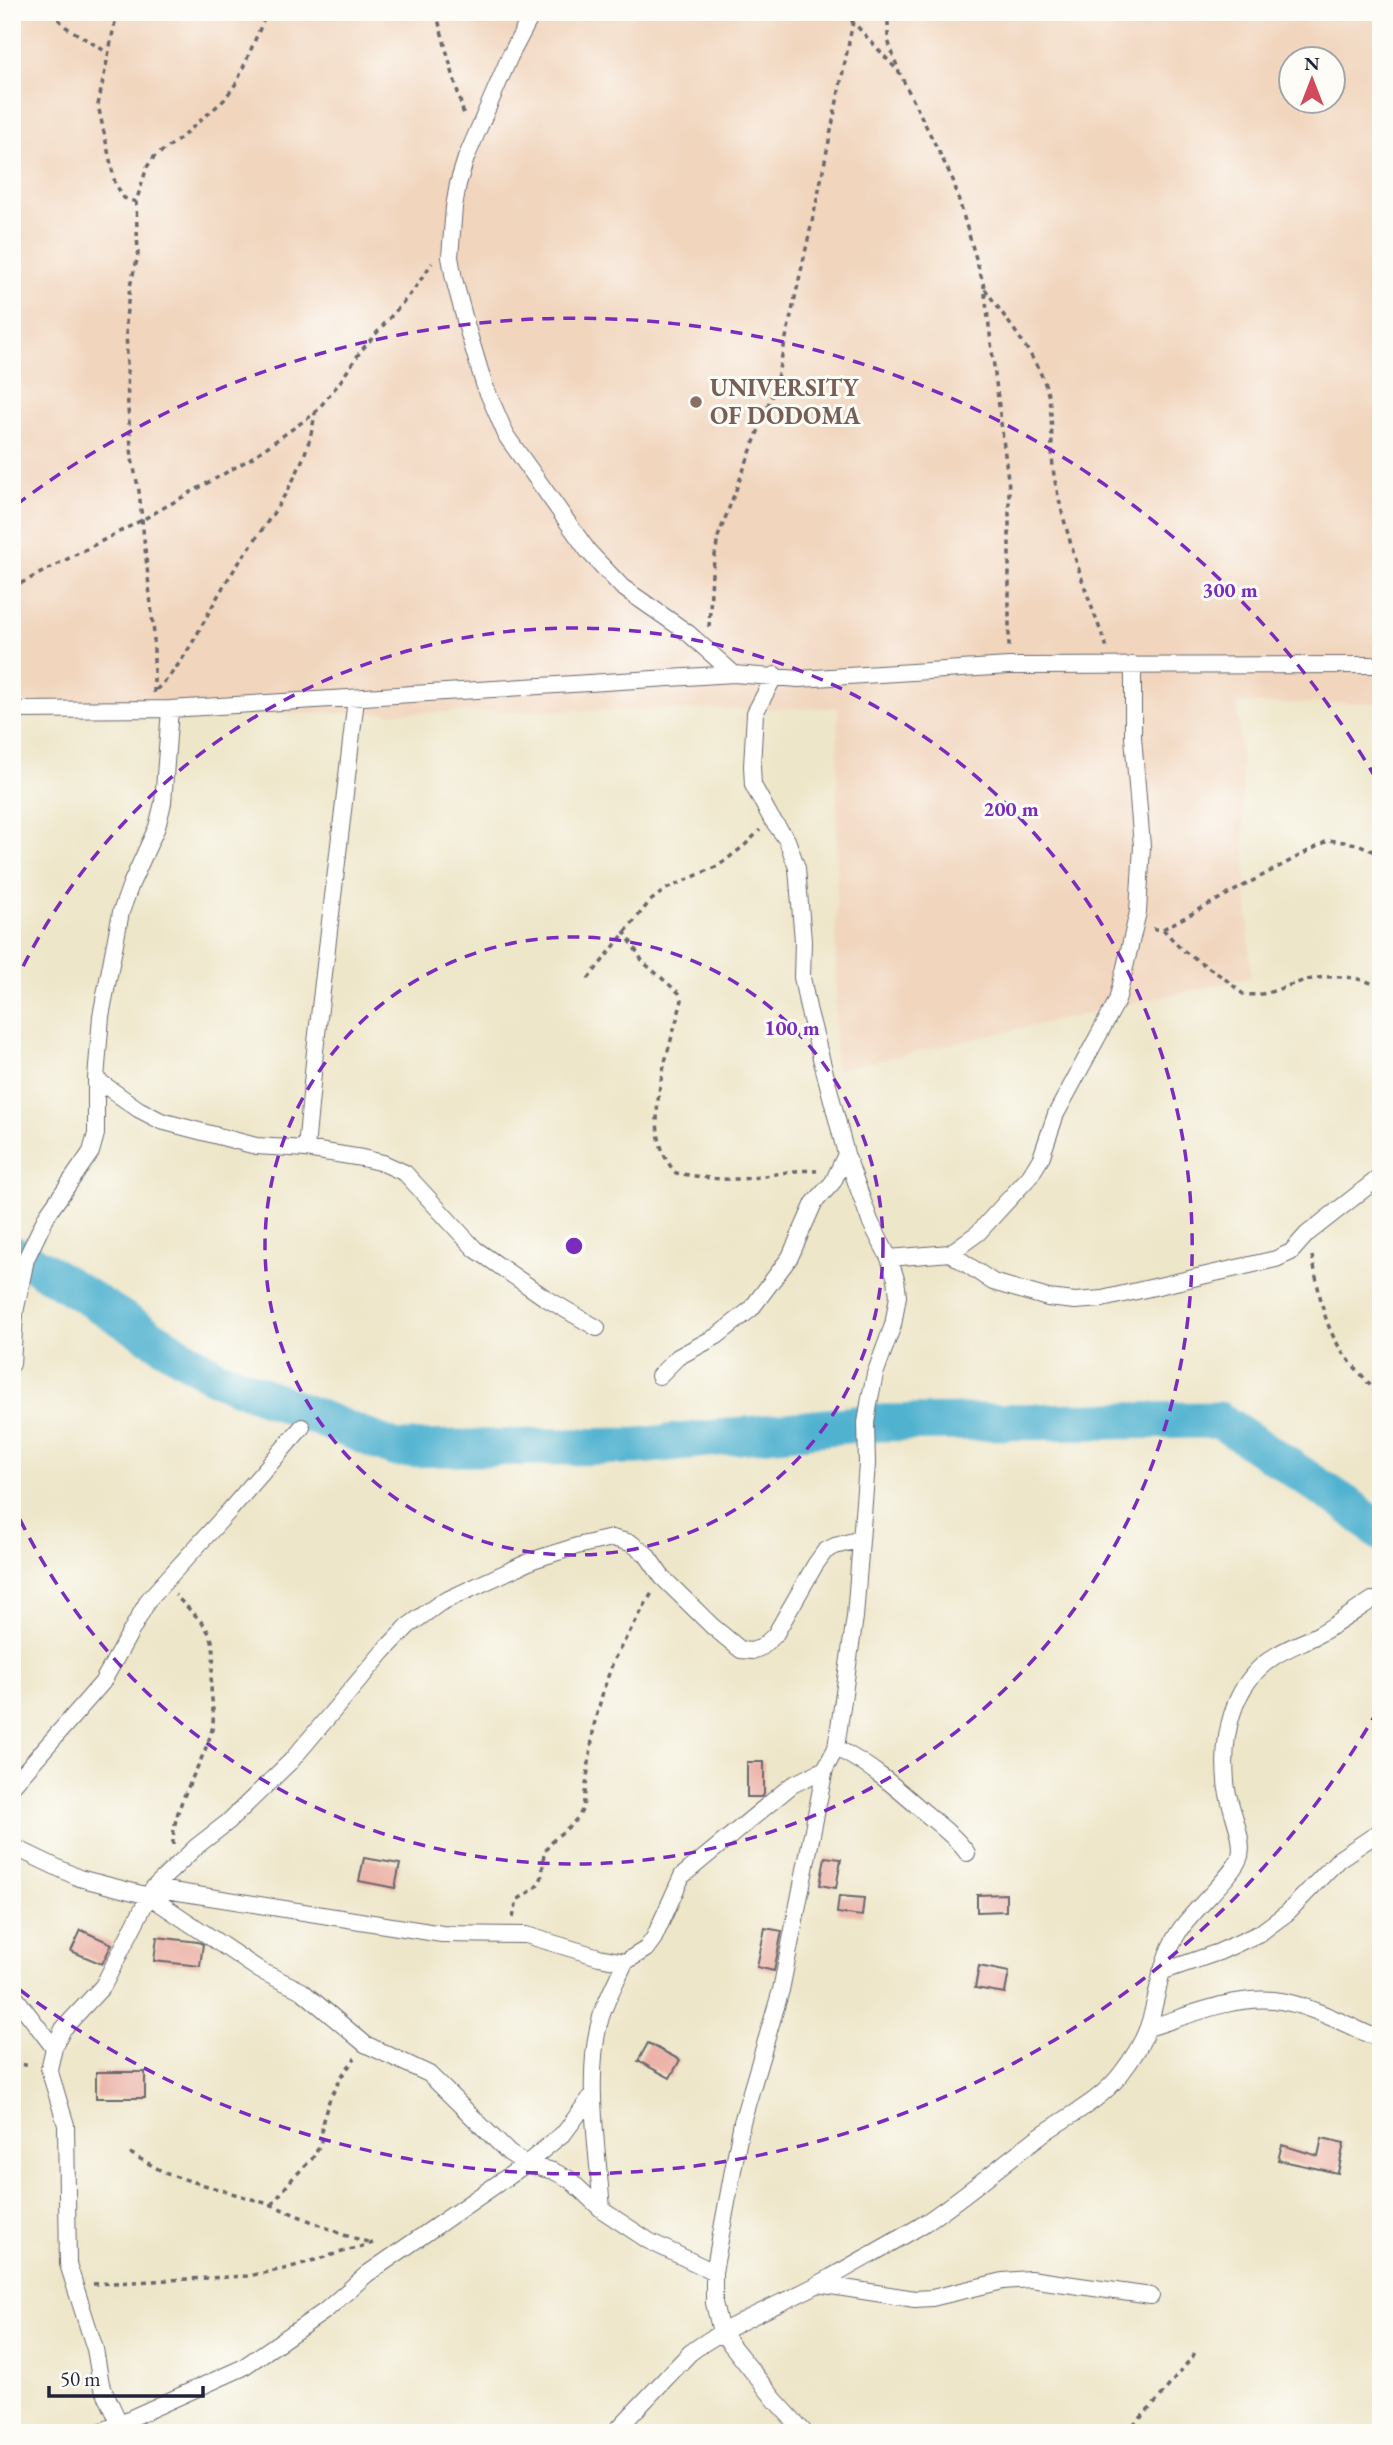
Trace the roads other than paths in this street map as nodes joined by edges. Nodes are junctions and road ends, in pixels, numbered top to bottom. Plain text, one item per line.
1 (533, 12) edge
2 (1133, 665) junction
3 (1381, 665) edge
4 (734, 674) junction
5 (775, 676) junction
6 (356, 699) junction
7 (162, 709) junction
8 (12, 710) edge
9 (96, 1079) junction
10 (306, 1149) junction
11 (846, 1154) junction
12 (1381, 1176) edge
13 (950, 1252) junction
14 (889, 1258) junction
15 (597, 1328) dead end
16 (12, 1364) edge
17 (659, 1376) dead end
18 (302, 1427) dead end
19 (861, 1539) junction
20 (1372, 1600) dead end
21 (836, 1748) junction
22 (825, 1769) junction
23 (12, 1786) edge
24 (1381, 1831) edge
25 (12, 1846) edge
26 (967, 1853) dead end
27 (151, 1892) junction
28 (625, 1962) junction
29 (1161, 1972) junction
30 (12, 1993) edge
31 (1148, 2028) junction
32 (1381, 2040) edge
33 (54, 2048) junction
34 (593, 2094) junction
35 (526, 2164) junction
36 (602, 2210) junction
37 (714, 2272) junction
38 (818, 2284) junction
39 (1150, 2296) dead end
40 (722, 2332) junction
41 (121, 2427) edge
42 (98, 2433) edge
43 (614, 2433) edge
44 (805, 2433) edge

1 - 4 street
2 - 3 street
2 - 5 street
2 - 13 street
4 - 5 street
4 - 6 street
5 - 11 street
6 - 7 street
6 - 10 street
7 - 8 street
7 - 9 street
9 - 10 street
9 - 16 street
10 - 15 street
11 - 14 street
11 - 17 street
12 - 13 street
13 - 14 street
14 - 19 street
18 - 23 street
19 - 21 street
19 - 27 street
20 - 29 street
21 - 22 street
21 - 26 street
22 - 28 street
22 - 37 street
24 - 29 street
25 - 27 street
27 - 28 street
27 - 33 street
27 - 35 street
28 - 34 street
29 - 31 street
30 - 33 street
31 - 32 street
31 - 38 street
33 - 41 street
34 - 35 street
34 - 36 street
35 - 36 street
35 - 41 street
36 - 37 street
37 - 40 street
38 - 39 street
38 - 40 street
40 - 43 street
40 - 44 street
41 - 42 street

